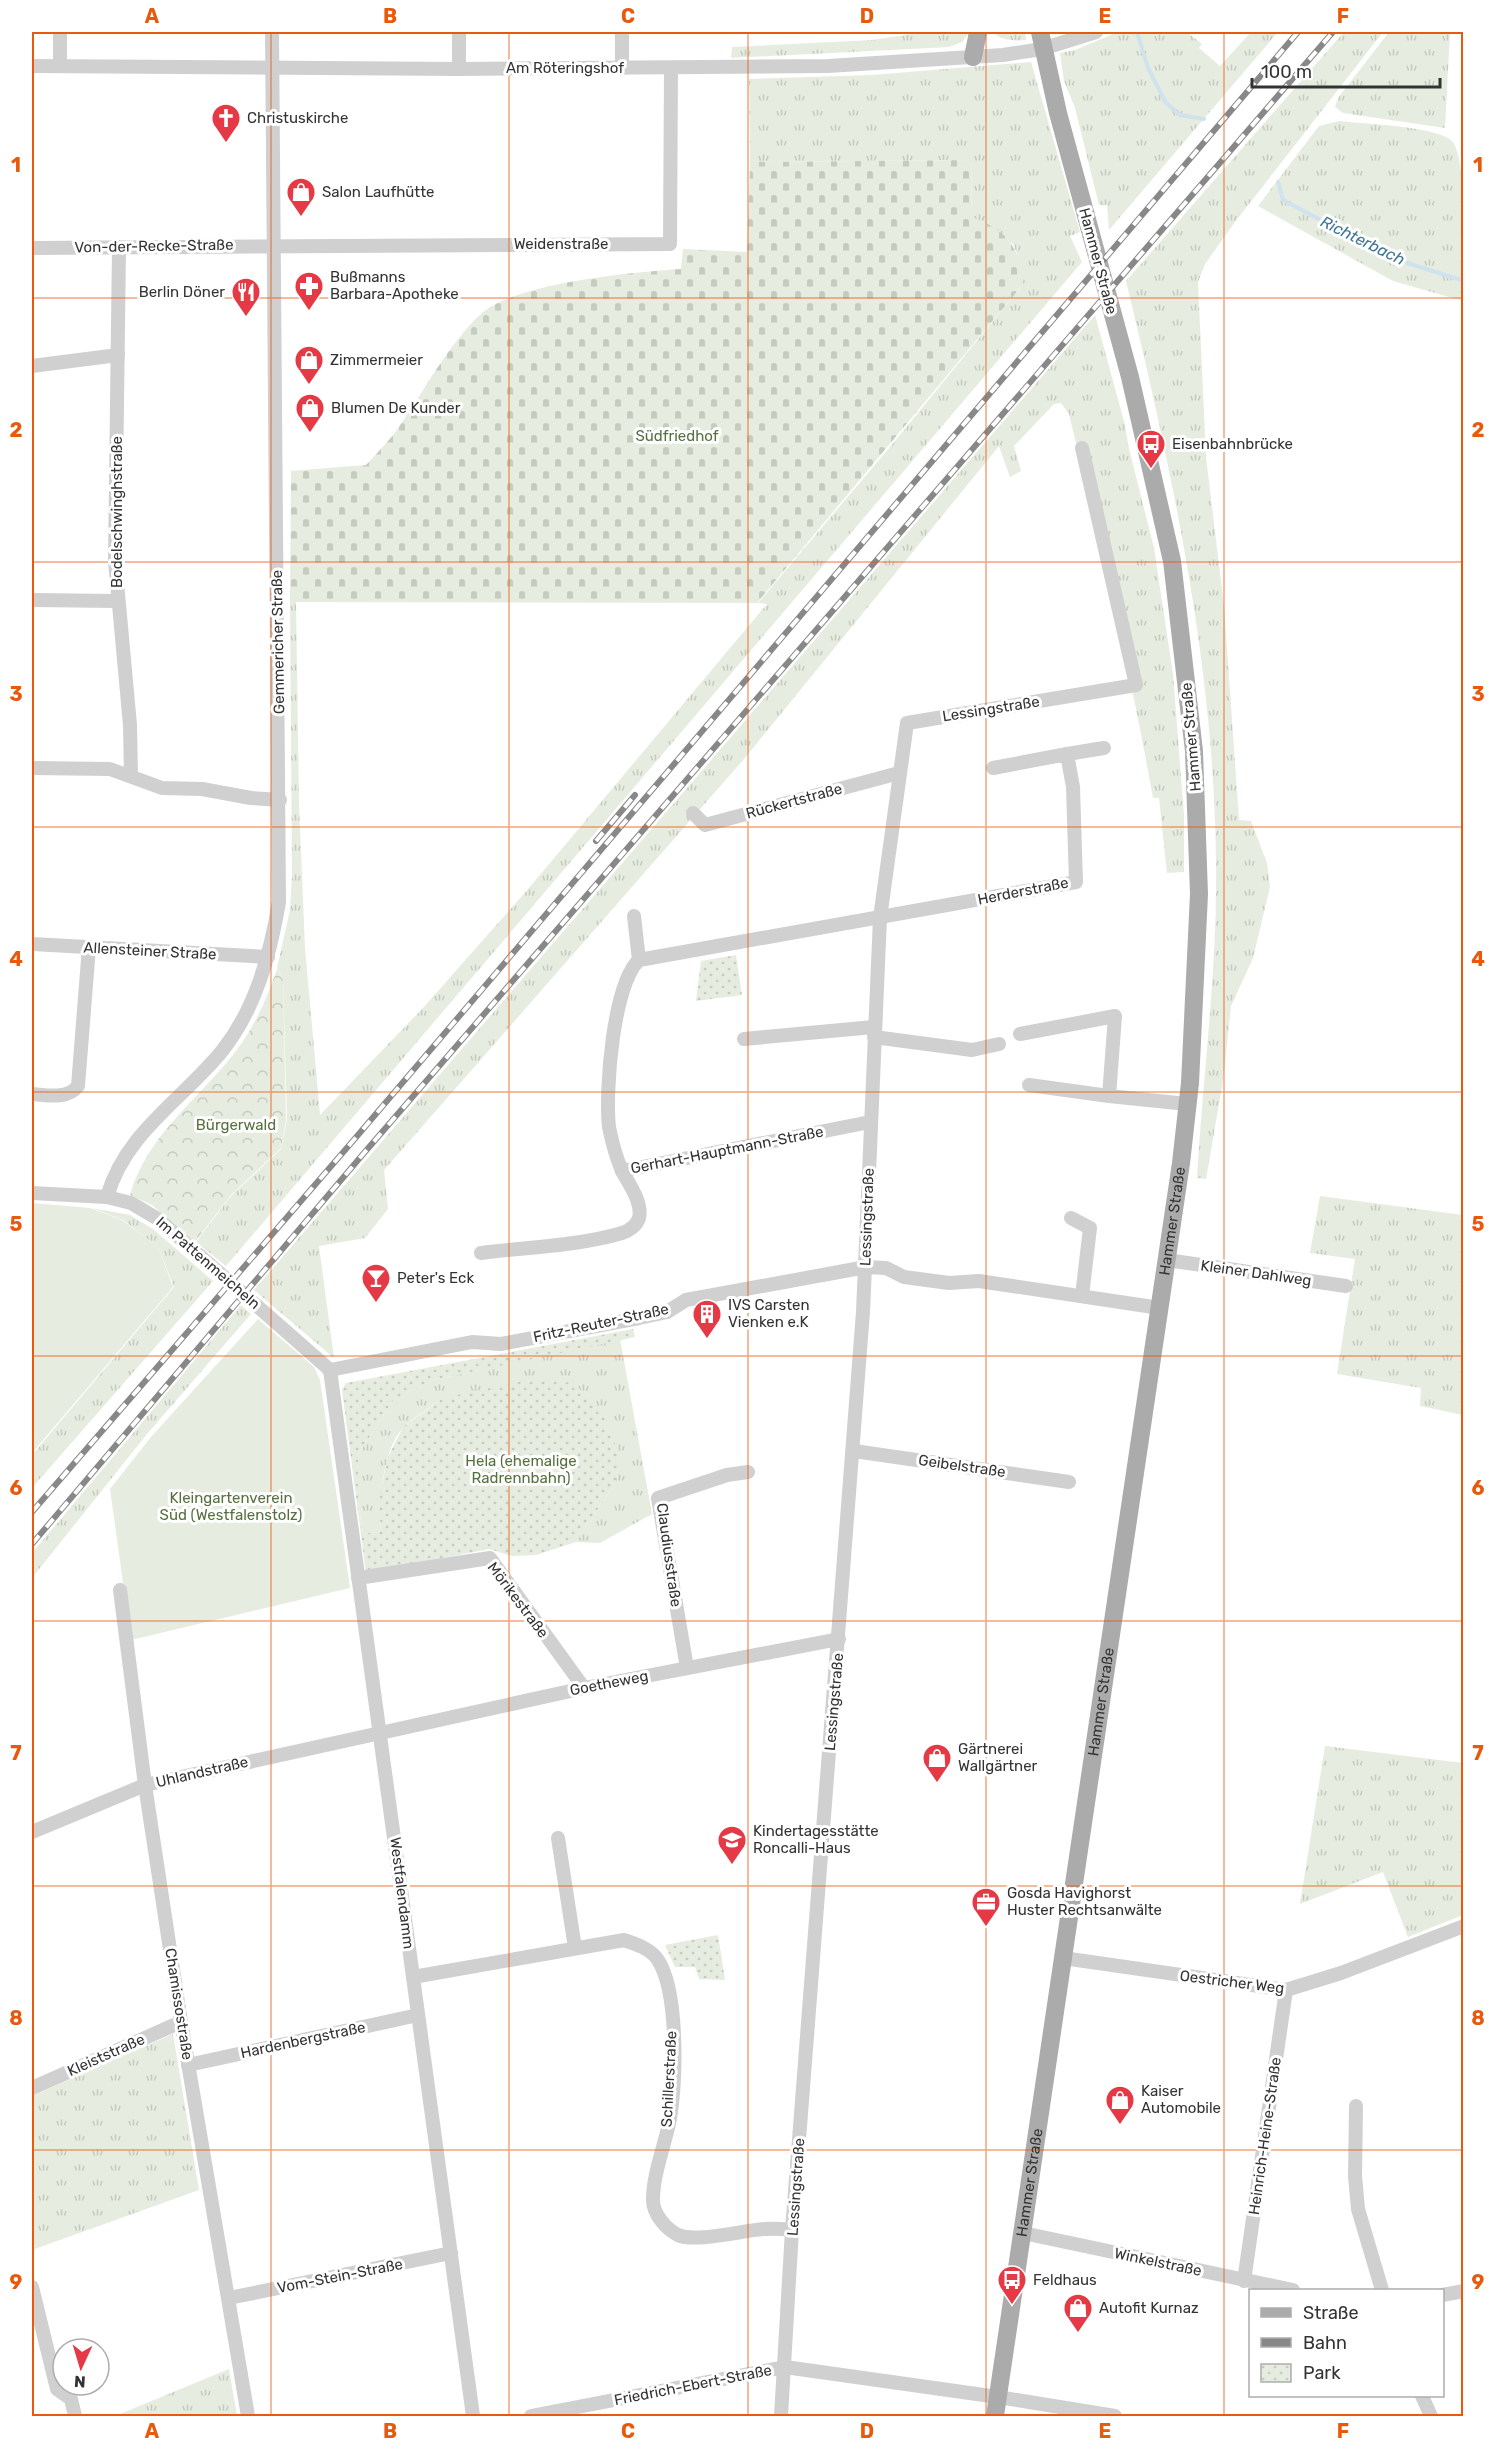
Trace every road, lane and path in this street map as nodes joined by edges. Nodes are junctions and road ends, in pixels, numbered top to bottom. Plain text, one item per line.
1 (60, 32) edge
2 (272, 32) edge
3 (459, 32) edge
4 (622, 32) edge
5 (978, 32) edge
6 (1096, 32) edge
7 (1040, 34) edge
8 (973, 57) junction
9 (32, 66) edge
10 (60, 66) junction
11 (272, 66) junction
12 (622, 68) junction
13 (671, 68) junction
14 (459, 69) junction
15 (276, 244) junction
16 (118, 247) junction
17 (32, 248) edge
18 (118, 355) junction
19 (32, 366) edge
20 (1082, 448) dead end
21 (32, 600) edge
22 (117, 601) junction
23 (1104, 748) dead end
24 (1067, 754) junction
25 (32, 768) edge
26 (993, 768) dead end
27 (899, 773) junction
28 (131, 776) junction
29 (280, 800) junction
30 (693, 813) dead end
31 (634, 916) dead end
32 (880, 918) junction
33 (32, 944) edge
34 (89, 947) junction
35 (268, 957) junction
36 (639, 960) junction
37 (874, 1032) junction
38 (1020, 1034) dead end
39 (744, 1039) dead end
40 (999, 1044) dead end
41 (1029, 1085) dead end
42 (32, 1094) edge
43 (1109, 1096) junction
44 (1187, 1104) junction
45 (870, 1122) junction
46 (622, 1171) junction
47 (32, 1193) edge
48 (107, 1197) junction
49 (1071, 1218) dead end
50 (481, 1252) dead end
51 (1167, 1260) junction
52 (866, 1267) junction
53 (1346, 1287) dead end
54 (1082, 1296) junction
55 (1160, 1308) junction
56 (330, 1370) junction
57 (854, 1451) junction
58 (748, 1472) dead end
59 (1070, 1482) dead end
60 (358, 1578) junction
61 (120, 1590) dead end
62 (839, 1639) junction
63 (687, 1668) junction
64 (584, 1688) junction
65 (379, 1731) junction
66 (145, 1785) junction
67 (32, 1832) edge
68 (558, 1838) dead end
69 (1464, 1926) edge
70 (575, 1948) junction
71 (1063, 1958) junction
72 (413, 1977) junction
73 (1286, 1990) junction
74 (418, 2015) junction
75 (181, 2022) junction
76 (188, 2066) junction
77 (32, 2088) edge
78 (1356, 2106) dead end
79 (792, 2230) junction
80 (1023, 2233) junction
81 (451, 2253) junction
82 (1244, 2281) junction
83 (32, 2287) edge
84 (1288, 2289) edge
85 (1382, 2289) edge
86 (1464, 2291) edge
87 (1444, 2295) edge
88 (229, 2298) junction
89 (785, 2367) junction
90 (999, 2397) junction
91 (1422, 2397) edge
92 (75, 2416) edge
93 (248, 2416) edge
94 (473, 2416) edge
95 (531, 2416) edge
96 (781, 2416) edge
97 (996, 2416) edge
98 (1115, 2416) edge
99 (1431, 2416) edge

1 - 10 street
2 - 11 street, Gemmericher Straße
3 - 14 street
4 - 12 street
5 - 8 main road
6 - 8 street, Am Röteringshof
7 - 44 main road, Hammer Straße
8 - 13 street, Am Röteringshof
9 - 10 street, Am Röteringshof
10 - 11 street, Am Röteringshof
11 - 14 street, Am Röteringshof
11 - 15 street, Gemmericher Straße
12 - 13 street, Am Röteringshof
12 - 14 street, Am Röteringshof
13 - 15 street, Weidenstraße
15 - 16 street, Von-der-Recke-Straße
15 - 29 street, Gemmericher Straße
16 - 17 street, Von-der-Recke-Straße
16 - 18 street, Bodelschwinghstraße
18 - 19 street
18 - 22 street, Bodelschwinghstraße
20 - 27 street, Lessingstraße
21 - 22 street
22 - 28 street, Bodelschwinghstraße
23 - 24 street
24 - 26 street
24 - 32 street, Herderstraße
25 - 28 street
27 - 30 street, Rückertstraße
27 - 32 street, Lessingstraße
28 - 29 street
29 - 35 street, Gemmericher Straße
31 - 36 street
32 - 36 street
32 - 37 street, Lessingstraße
33 - 34 street, Allensteiner Straße
34 - 35 street, Allensteiner Straße
34 - 42 street
35 - 48 street, Gemmericher Straße
36 - 46 street, Gerhart-Hauptmann-Straße
37 - 39 street
37 - 40 street
37 - 45 street, Lessingstraße
38 - 43 street
41 - 43 street
43 - 44 street
44 - 51 main road, Hammer Straße
45 - 46 street, Gerhart-Hauptmann-Straße
45 - 52 street, Lessingstraße
46 - 50 street
47 - 48 street, Im Pattenmeicheln
48 - 56 street, Im Pattenmeicheln
49 - 54 street
51 - 53 street, Kleiner Dahlweg
51 - 55 main road, Hammer Straße
52 - 54 street, Fritz-Reuter-Straße
52 - 56 street, Fritz-Reuter-Straße
52 - 57 street, Lessingstraße
54 - 55 street, Fritz-Reuter-Straße
55 - 71 main road, Hammer Straße
56 - 60 street, Westfalendamm
57 - 59 street, Geibelstraße
57 - 62 street, Lessingstraße
58 - 63 street, Claudiusstraße
60 - 64 street, Mörikestraße
60 - 65 street, Westfalendamm
61 - 66 street, Chamissostraße
62 - 63 street, Goetheweg
62 - 79 street, Lessingstraße
63 - 64 street, Goetheweg
64 - 65 street, Goetheweg
65 - 66 street, Uhlandstraße
65 - 72 street, Westfalendamm
66 - 67 street, Uhlandstraße
66 - 75 street, Chamissostraße
68 - 70 street
69 - 73 street, Oestricher Weg
70 - 72 street, Schillerstraße
70 - 79 street, Schillerstraße
71 - 73 street, Oestricher Weg
71 - 80 main road, Hammer Straße
72 - 74 street, Westfalendamm
73 - 82 street, Heinrich-Heine-Straße
74 - 76 street, Hardenbergstraße
74 - 81 street, Westfalendamm
75 - 76 street, Chamissostraße
75 - 77 street, Kleiststraße
76 - 88 street, Chamissostraße
78 - 85 street
79 - 89 street, Lessingstraße
80 - 82 street, Winkelstraße
80 - 90 main road, Hammer Straße
81 - 88 street, Vom-Stein-Straße
81 - 94 street, Westfalendamm
82 - 84 street, Winkelstraße
83 - 92 street
86 - 87 street
88 - 93 street, Chamissostraße
89 - 90 street, Friedrich-Ebert-Straße
89 - 95 street, Friedrich-Ebert-Straße
89 - 96 street, Lessingstraße
90 - 97 main road, Hammer Straße
90 - 98 street, Friedrich-Ebert-Straße
91 - 99 street

